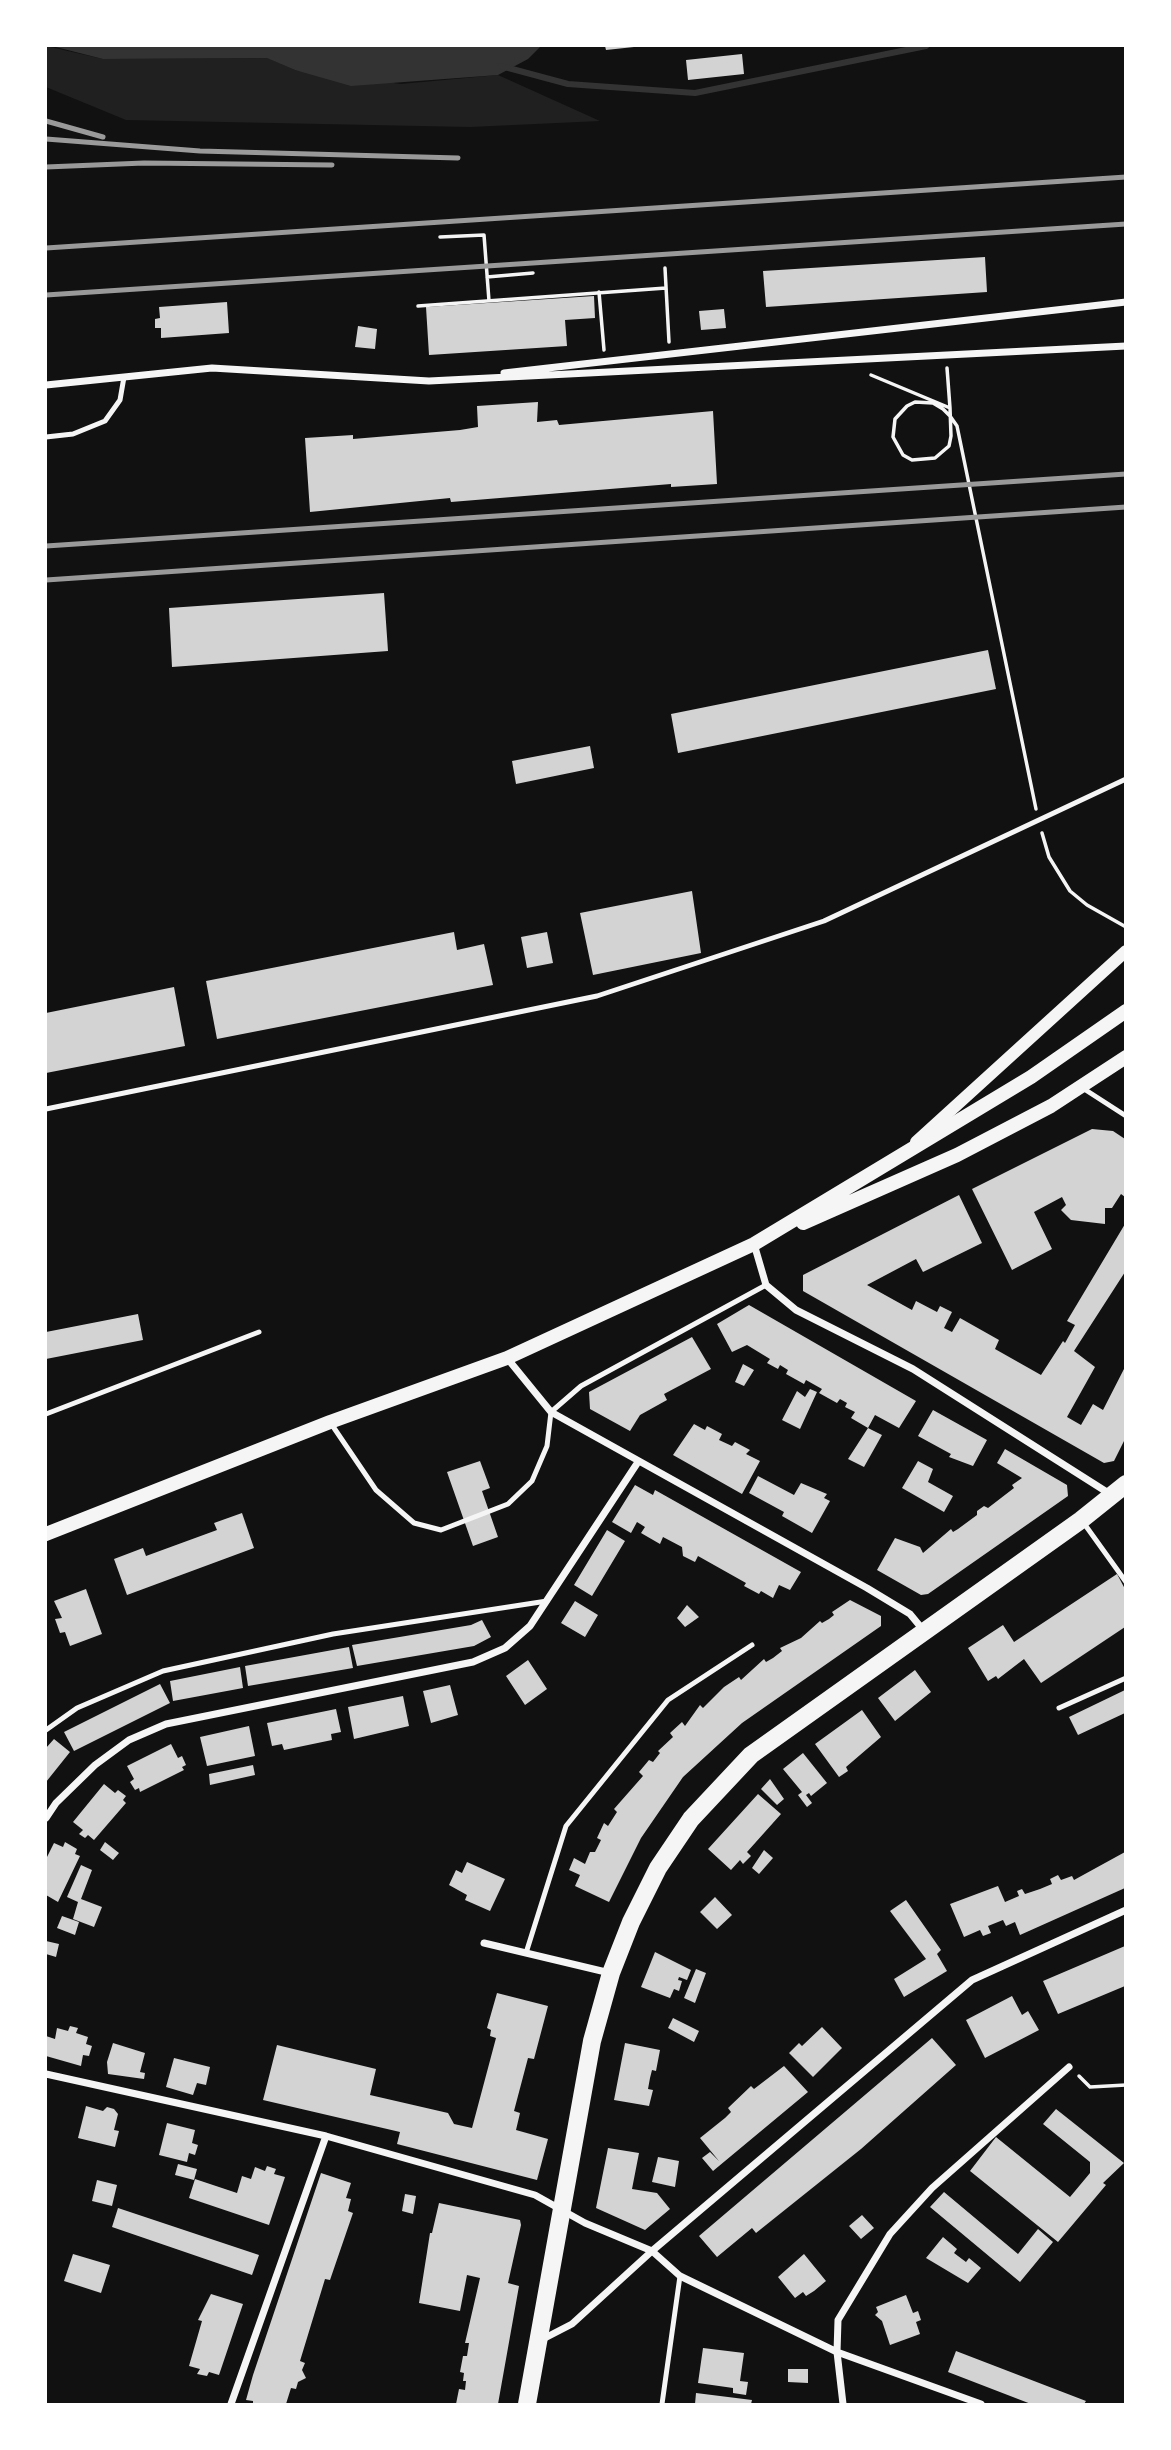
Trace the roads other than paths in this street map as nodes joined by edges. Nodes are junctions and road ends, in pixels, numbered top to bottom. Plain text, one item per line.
1 (1125, 302) edge
2 (1125, 346) edge
3 (124, 377) junction
4 (429, 381) junction
5 (46, 385) edge
6 (46, 437) edge
7 (1125, 779) edge
8 (1125, 951) edge
9 (1125, 1011) edge
10 (1125, 1057) edge
11 (1081, 1087) junction
12 (46, 1110) edge
13 (1124, 1112) edge
14 (907, 1150) junction
15 (754, 1244) junction
16 (766, 1285) junction
17 (258, 1332) dead end
18 (508, 1359) junction
19 (551, 1412) junction
20 (46, 1414) edge
21 (330, 1422) junction
22 (638, 1462) junction
23 (1119, 1490) edge
24 (1081, 1520) junction
25 (46, 1534) edge
26 (1125, 1581) edge
27 (547, 1601) junction
28 (925, 1632) junction
29 (752, 1645) dead end
30 (1125, 1678) edge
31 (1059, 1708) dead end
32 (46, 1730) edge
33 (46, 1818) edge
34 (1125, 1910) edge
35 (484, 1943) dead end
36 (527, 1953) junction
37 (611, 1973) junction
38 (1069, 2067) road end
39 (46, 2074) edge
40 (326, 2136) junction
41 (560, 2210) junction
42 (652, 2251) junction
43 (680, 2276) junction
44 (540, 2341) junction
45 (836, 2352) junction
46 (231, 2404) edge
47 (527, 2404) edge
48 (662, 2404) edge
49 (843, 2404) edge
50 (981, 2404) edge

1 - 4 street
2 - 4 street
3 - 4 street
3 - 5 street
3 - 6 lane
7 - 12 lane
8 - 14 street
9 - 14 main road
10 - 11 main road
11 - 13 lane
11 - 15 main road
14 - 15 main road
15 - 16 street
15 - 18 main road
16 - 19 lane
16 - 23 street
17 - 20 lane
18 - 19 street
18 - 21 main road
19 - 21 lane
19 - 22 street
21 - 25 main road
22 - 27 street
22 - 28 street
23 - 24 main road
24 - 26 lane
24 - 28 main road
27 - 32 lane
27 - 33 street
28 - 37 main road
29 - 36 lane
30 - 31 lane
34 - 42 street
35 - 36 street
36 - 37 street
37 - 41 main road
38 - 45 street
39 - 40 street
40 - 41 street
40 - 46 street
41 - 42 street
41 - 44 main road
42 - 43 street
42 - 44 street
43 - 45 street
43 - 48 lane
44 - 47 main road
45 - 49 street
45 - 50 street

